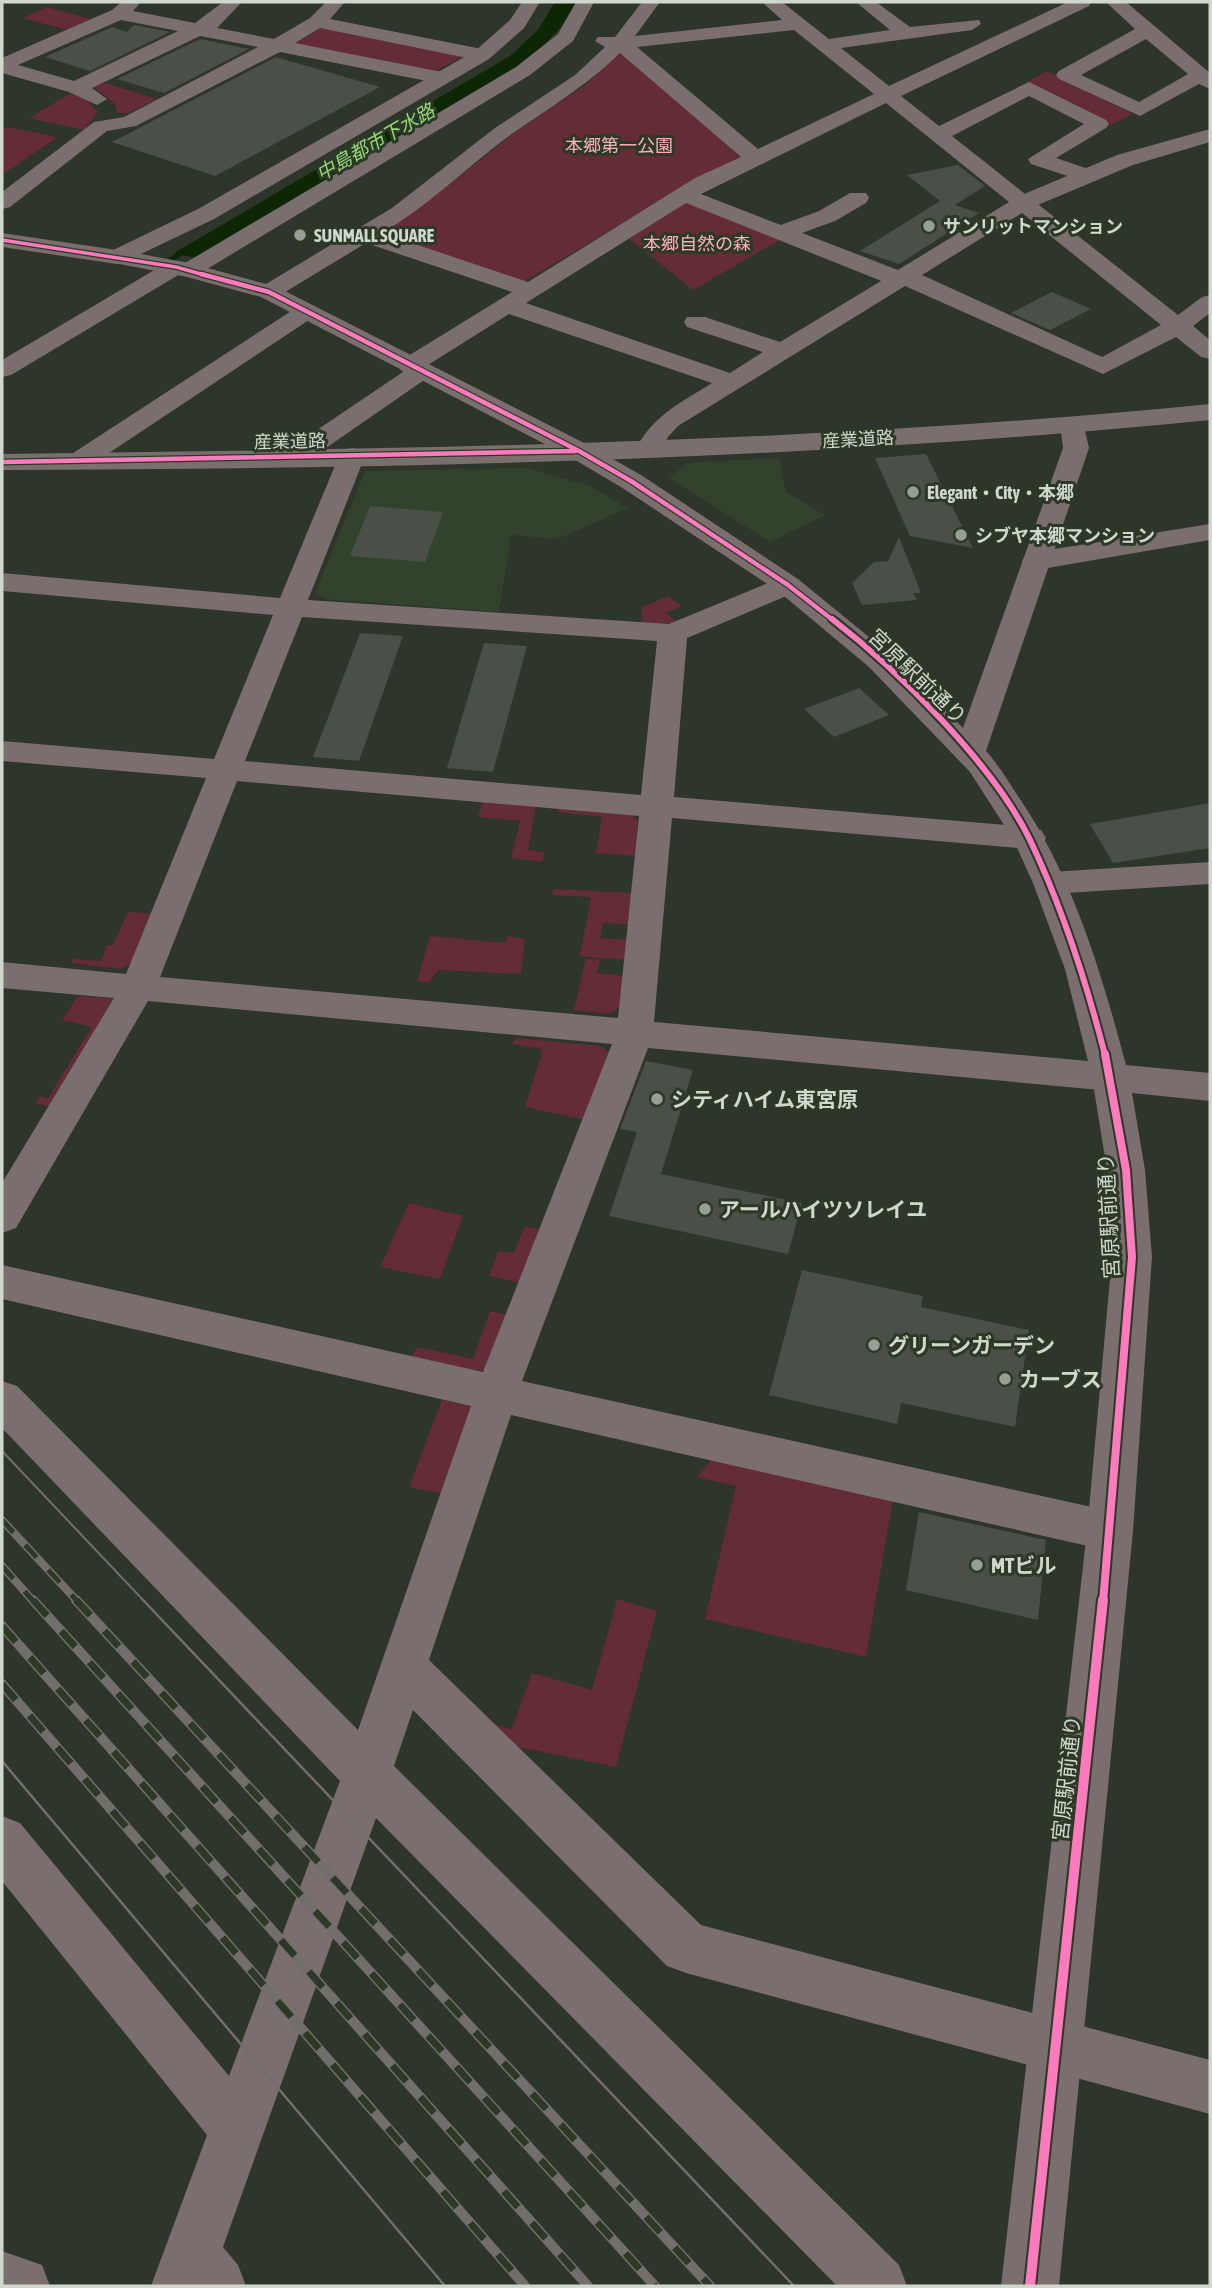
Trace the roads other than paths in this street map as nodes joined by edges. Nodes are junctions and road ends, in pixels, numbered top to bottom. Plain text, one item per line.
1 (233, 2) edge
2 (336, 2) edge
3 (531, 2) edge
4 (585, 2) edge
5 (650, 2) edge
6 (771, 2) edge
7 (865, 2) edge
8 (1082, 2) edge
9 (1115, 2) edge
10 (125, 8) edge
11 (953, 8) dead end
12 (317, 22) junction
13 (798, 23) junction
14 (972, 24) junction
15 (199, 29) junction
16 (1148, 30) junction
17 (907, 34) junction
18 (13, 35) dead end
19 (563, 36) junction
20 (620, 43) junction
21 (994, 44) junction
22 (278, 45) junction
23 (825, 45) junction
24 (47, 46) junction
25 (482, 55) junction
26 (2, 66) edge
27 (442, 78) junction
28 (1206, 79) edge
29 (76, 88) junction
30 (888, 95) junction
31 (101, 126) junction
32 (937, 135) junction
33 (1210, 135) edge
34 (756, 158) junction
35 (1086, 177) junction
36 (2, 185) edge
37 (24, 188) junction
38 (685, 195) junction
39 (858, 198) dead end
40 (2, 202) edge
41 (1025, 202) junction
42 (781, 233) junction
43 (365, 234) junction
44 (2, 240) edge
45 (117, 257) junction
46 (173, 266) junction
47 (903, 278) junction
48 (530, 290) junction
49 (269, 292) junction
50 (1210, 302) edge
51 (507, 305) junction
52 (307, 311) junction
53 (696, 322) dead end
54 (1178, 326) junction
55 (2, 348) edge
56 (783, 351) junction
57 (1210, 352) edge
58 (415, 368) junction
59 (2, 370) edge
60 (733, 382) junction
61 (1210, 412) edge
62 (1073, 424) junction
63 (649, 449) junction
64 (579, 451) junction
65 (303, 456) junction
66 (352, 456) junction
67 (79, 461) junction
68 (2, 462) edge
69 (1210, 532) edge
70 (1036, 561) junction
71 (2, 582) edge
72 (788, 585) junction
73 (292, 608) junction
74 (673, 633) junction
75 (996, 674) junction
76 (905, 684) junction
77 (2, 751) edge
78 (970, 751) junction
79 (225, 771) junction
80 (657, 807) junction
81 (1029, 838) junction
82 (1210, 873) edge
83 (1050, 883) junction
84 (2, 975) edge
85 (138, 988) junction
86 (635, 1034) junction
87 (1111, 1077) junction
88 (1210, 1087) edge
89 (2, 1217) edge
90 (2, 1282) edge
91 (497, 1391) junction
92 (2, 1399) edge
93 (1110, 1531) junction
94 (403, 1667) junction
95 (367, 1774) junction
96 (2, 1841) edge
97 (1055, 2045) junction
98 (1210, 2087) edge
99 (237, 2128) junction
100 (196, 2275) edge
101 (2, 2280) edge
102 (21, 2286) edge
103 (878, 2286) edge
104 (1030, 2286) edge

1 - 15 street
2 - 12 street
3 - 25 street
4 - 19 street
5 - 20 street
6 - 13 street
7 - 17 street
8 - 21 street
9 - 16 street
10 - 15 street
10 - 24 street
11 - 14 street
12 - 22 street
12 - 25 street
13 - 20 street
13 - 23 street
14 - 17 street
14 - 21 street
15 - 22 street
15 - 29 street
16 - 28 street
16 - 28 street
17 - 23 street
18 - 24 street
19 - 20 street
19 - 46 street
20 - 34 street
20 - 43 street
21 - 30 street
22 - 27 street
22 - 31 street
23 - 30 street
24 - 26 street
25 - 27 street
26 - 29 street
27 - 45 street
29 - 31 street
30 - 32 street
30 - 34 street
31 - 37 street
32 - 35 street
32 - 41 street
33 - 35 street
34 - 38 street
35 - 41 street
36 - 37 street
37 - 40 street
38 - 42 street
38 - 48 street
39 - 42 street
41 - 47 street
41 - 54 street
42 - 47 street
43 - 48 street
43 - 49 street
44 - 45 street, 宮原駅前通り
45 - 46 street, 宮原駅前通り
46 - 49 street, 宮原駅前通り
46 - 55 street
46 - 59 street
47 - 54 street
47 - 56 street
48 - 51 street
49 - 52 street, 宮原駅前通り
50 - 54 street
51 - 58 street
51 - 60 street
52 - 58 street, 宮原駅前通り
52 - 67 street
53 - 56 street
54 - 57 street
56 - 60 street
58 - 64 street, 宮原駅前通り
58 - 65 street
60 - 63 street
61 - 62 main road, 産業道路
62 - 63 main road, 産業道路
62 - 70 street
63 - 64 main road, 産業道路
64 - 66 main road, 産業道路
64 - 72 street, 宮原駅前通り
65 - 66 main road, 産業道路
65 - 67 main road, 産業道路
66 - 73 street
67 - 68 main road, 産業道路
69 - 70 street
70 - 75 street
71 - 73 street
72 - 74 street
72 - 76 street, 宮原駅前通り
73 - 74 street
73 - 79 street
74 - 80 street
75 - 76 street
75 - 78 street
76 - 78 street, 宮原駅前通り
77 - 79 street
78 - 81 street, 宮原駅前通り
79 - 80 street
79 - 85 street
80 - 81 street
80 - 86 street
81 - 83 street, 宮原駅前通り
82 - 83 street
83 - 87 street, 宮原駅前通り
84 - 85 street
85 - 86 street
85 - 89 street
86 - 87 street
86 - 91 street
87 - 88 street
87 - 93 street, 宮原駅前通り
90 - 91 street
91 - 93 street
91 - 94 street
92 - 95 street
93 - 97 street, 宮原駅前通り
94 - 95 street
94 - 97 street
95 - 99 street
95 - 103 street
96 - 99 street
97 - 98 street
97 - 104 street, 宮原駅前通り
99 - 100 street
101 - 102 street

